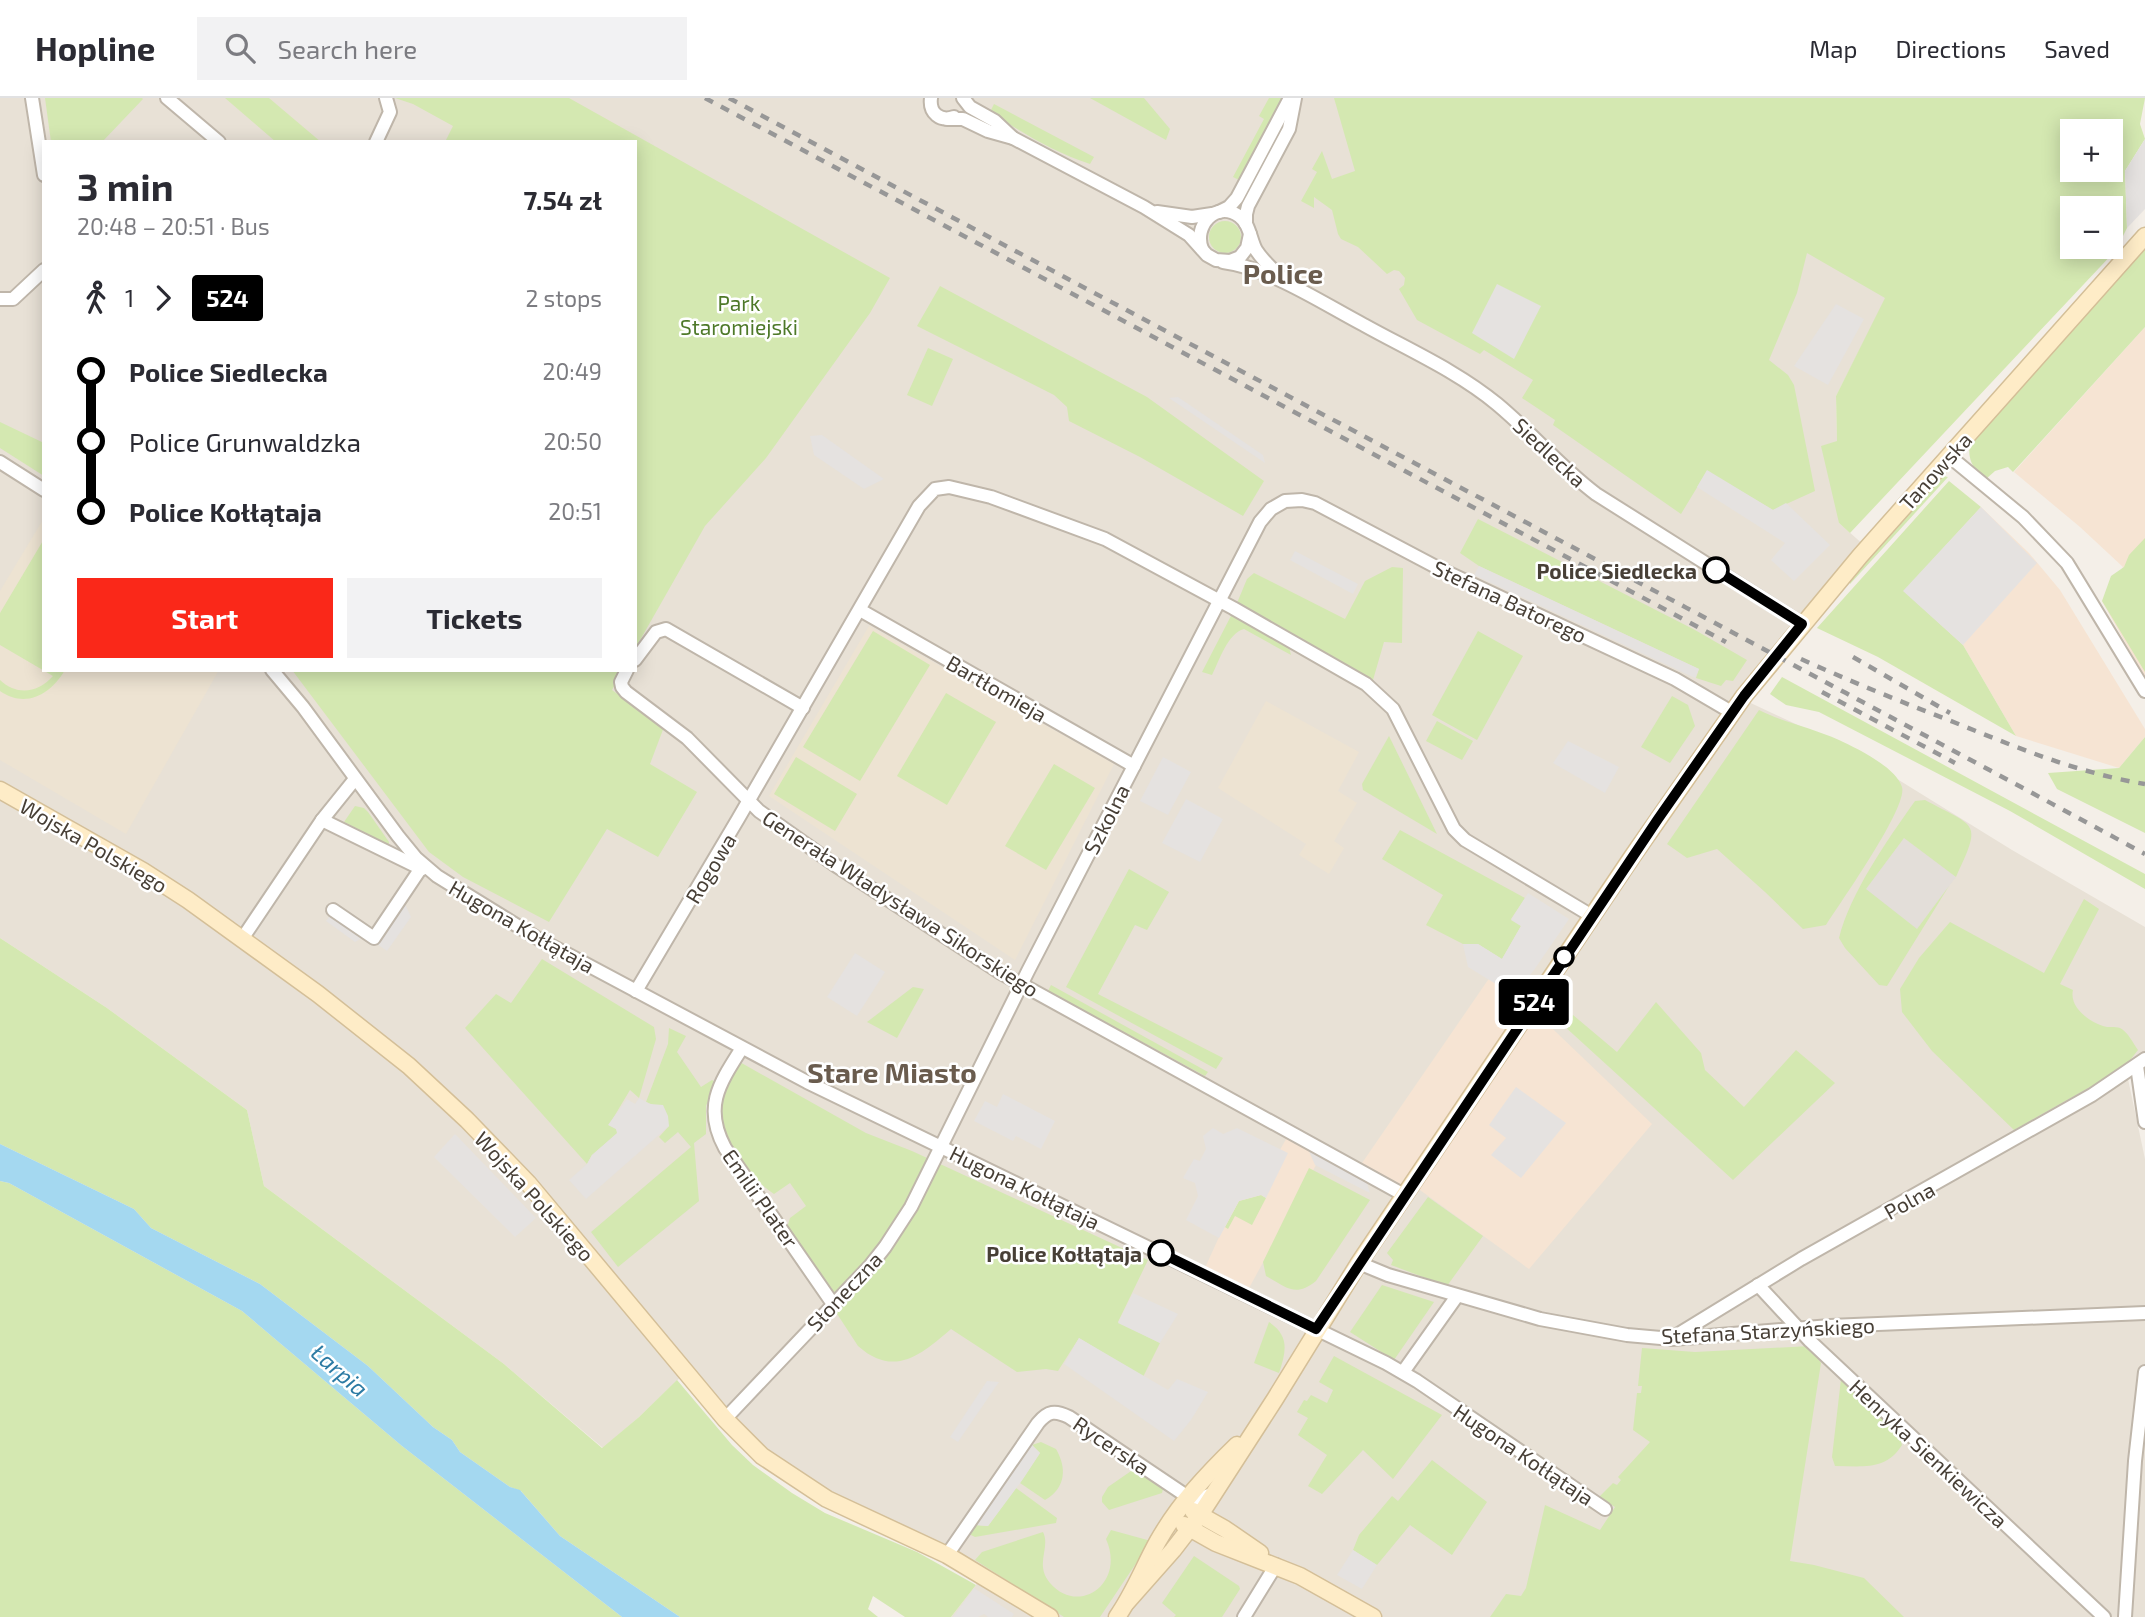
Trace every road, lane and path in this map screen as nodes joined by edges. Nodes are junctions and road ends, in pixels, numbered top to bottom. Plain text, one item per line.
1 (32, 98) edge
2 (167, 98) edge
3 (386, 98) edge
4 (962, 98) edge
5 (1293, 98) edge
6 (928, 102) edge
7 (947, 119) junction
8 (1013, 138) junction
9 (217, 140) edge
10 (377, 140) edge
11 (42, 162) edge
12 (1144, 207) junction
13 (1217, 212) junction
14 (1248, 229) junction
15 (2145, 236) edge
16 (1202, 249) junction
17 (1223, 262) junction
18 (42, 272) edge
19 (1294, 288) junction
20 (1, 300) edge
21 (1949, 456) junction
22 (0, 462) edge
23 (42, 489) edge
24 (1285, 501) joint
25 (1219, 600) junction
26 (860, 610) junction
27 (1802, 624) junction
28 (637, 658) edge
29 (274, 672) edge
30 (626, 672) edge
31 (2145, 691) edge
32 (803, 708) junction
33 (1732, 713) junction
34 (1133, 766) junction
35 (355, 779) junction
36 (0, 790) edge
37 (749, 801) junction
38 (322, 820) junction
39 (421, 869) junction
40 (437, 876) junction
41 (333, 910) dead end
42 (1592, 916) junction
43 (242, 939) junction
44 (1022, 985) junction
45 (636, 991) junction
46 (742, 1048) junction
47 (2141, 1063) edge
48 (2145, 1122) edge
49 (940, 1146) junction
50 (1404, 1195) junction
51 (1359, 1262) junction
52 (1758, 1285) junction
53 (1457, 1296) junction
54 (833, 1304) junction
55 (2145, 1313) edge
56 (1797, 1328) junction
57 (1316, 1329) junction
58 (1672, 1339) junction
59 (1403, 1372) junction
60 (2145, 1372) edge
61 (725, 1419) junction
62 (1256, 1426) junction
63 (1216, 1492) junction
64 (1188, 1497) junction
65 (1605, 1509) dead end
66 (1178, 1512) junction
67 (1200, 1515) junction
68 (1190, 1530) junction
69 (947, 1555) junction
70 (1276, 1565) junction
71 (1127, 1602) junction
72 (1050, 1617) edge
73 (1117, 1617) edge
74 (1244, 1617) edge
75 (1373, 1617) edge
76 (2104, 1617) edge
77 (2125, 1617) edge

1 - 11 street
2 - 9 street
3 - 10 street
4 - 7 street
4 - 8 street
5 - 13 street
5 - 14 street
6 - 7 street
7 - 8 street
8 - 12 street
12 - 13 street
12 - 16 street
13 - 14 street
13 - 16 street
14 - 17 street
14 - 19 street, Siedlecka
15 - 21 main road, Tanowska
16 - 17 street
17 - 19 street, Siedlecka
18 - 20 street
19 - 27 street, Siedlecka
21 - 27 main road, Tanowska
21 - 31 street
22 - 23 street
24 - 25 street, Szkolna
24 - 33 street, Stefana Batorego
25 - 26 street, Rogowa
25 - 34 street, Szkolna
25 - 42 street
26 - 32 street, Rogowa
26 - 34 street, Bartłomieja
27 - 33 main road, Tanowska
28 - 32 street
29 - 35 street, Hugona Kołłątaja
30 - 37 street, Generała Władysława Sikorskiego
32 - 37 street, Rogowa
33 - 42 main road, Tanowska
34 - 44 street, Szkolna
35 - 38 street
35 - 40 street, Hugona Kołłątaja
36 - 43 main road, Wojska Polskiego
37 - 44 street, Generała Władysława Sikorskiego
37 - 45 street, Rogowa
38 - 39 street, Hugona Kołłątaja
38 - 43 street
39 - 40 street, Hugona Kołłątaja
39 - 41 street
40 - 45 street, Hugona Kołłątaja
42 - 50 main road, Tanowska
43 - 61 main road, Wojska Polskiego
44 - 49 street, Szkolna
44 - 50 street, Generała Władysława Sikorskiego
45 - 46 street, Hugona Kołłątaja
46 - 49 street, Hugona Kołłątaja
46 - 54 street, Emilii Plater
47 - 48 street
47 - 52 street, Polna
49 - 54 street, Słoneczna
49 - 57 street, Hugona Kołłątaja
50 - 51 main road, Tanowska
51 - 53 street, Stefana Starzyńskiego
51 - 57 main road, Tanowska
52 - 56 street, Henryka Sienkiewicza
52 - 58 street, Polna
53 - 58 street, Stefana Starzyńskiego
53 - 59 street
54 - 61 street, Słoneczna
55 - 56 street, Stefana Starzyńskiego
56 - 58 street, Stefana Starzyńskiego
56 - 76 street, Henryka Sienkiewicza
57 - 59 street, Hugona Kołłątaja
57 - 62 main road, Tanowska
59 - 65 street, Hugona Kołłątaja
60 - 77 street
61 - 69 main road, Wojska Polskiego
62 - 63 main road
62 - 64 main road
63 - 64 street
63 - 67 main road
64 - 66 main road
64 - 69 street, Rycerska
66 - 67 main road
66 - 68 main road
66 - 71 main road
67 - 68 main road
67 - 70 main road
68 - 70 main road
68 - 71 main road
69 - 72 main road, Wojska Polskiego
70 - 74 street
70 - 75 main road
71 - 73 main road

